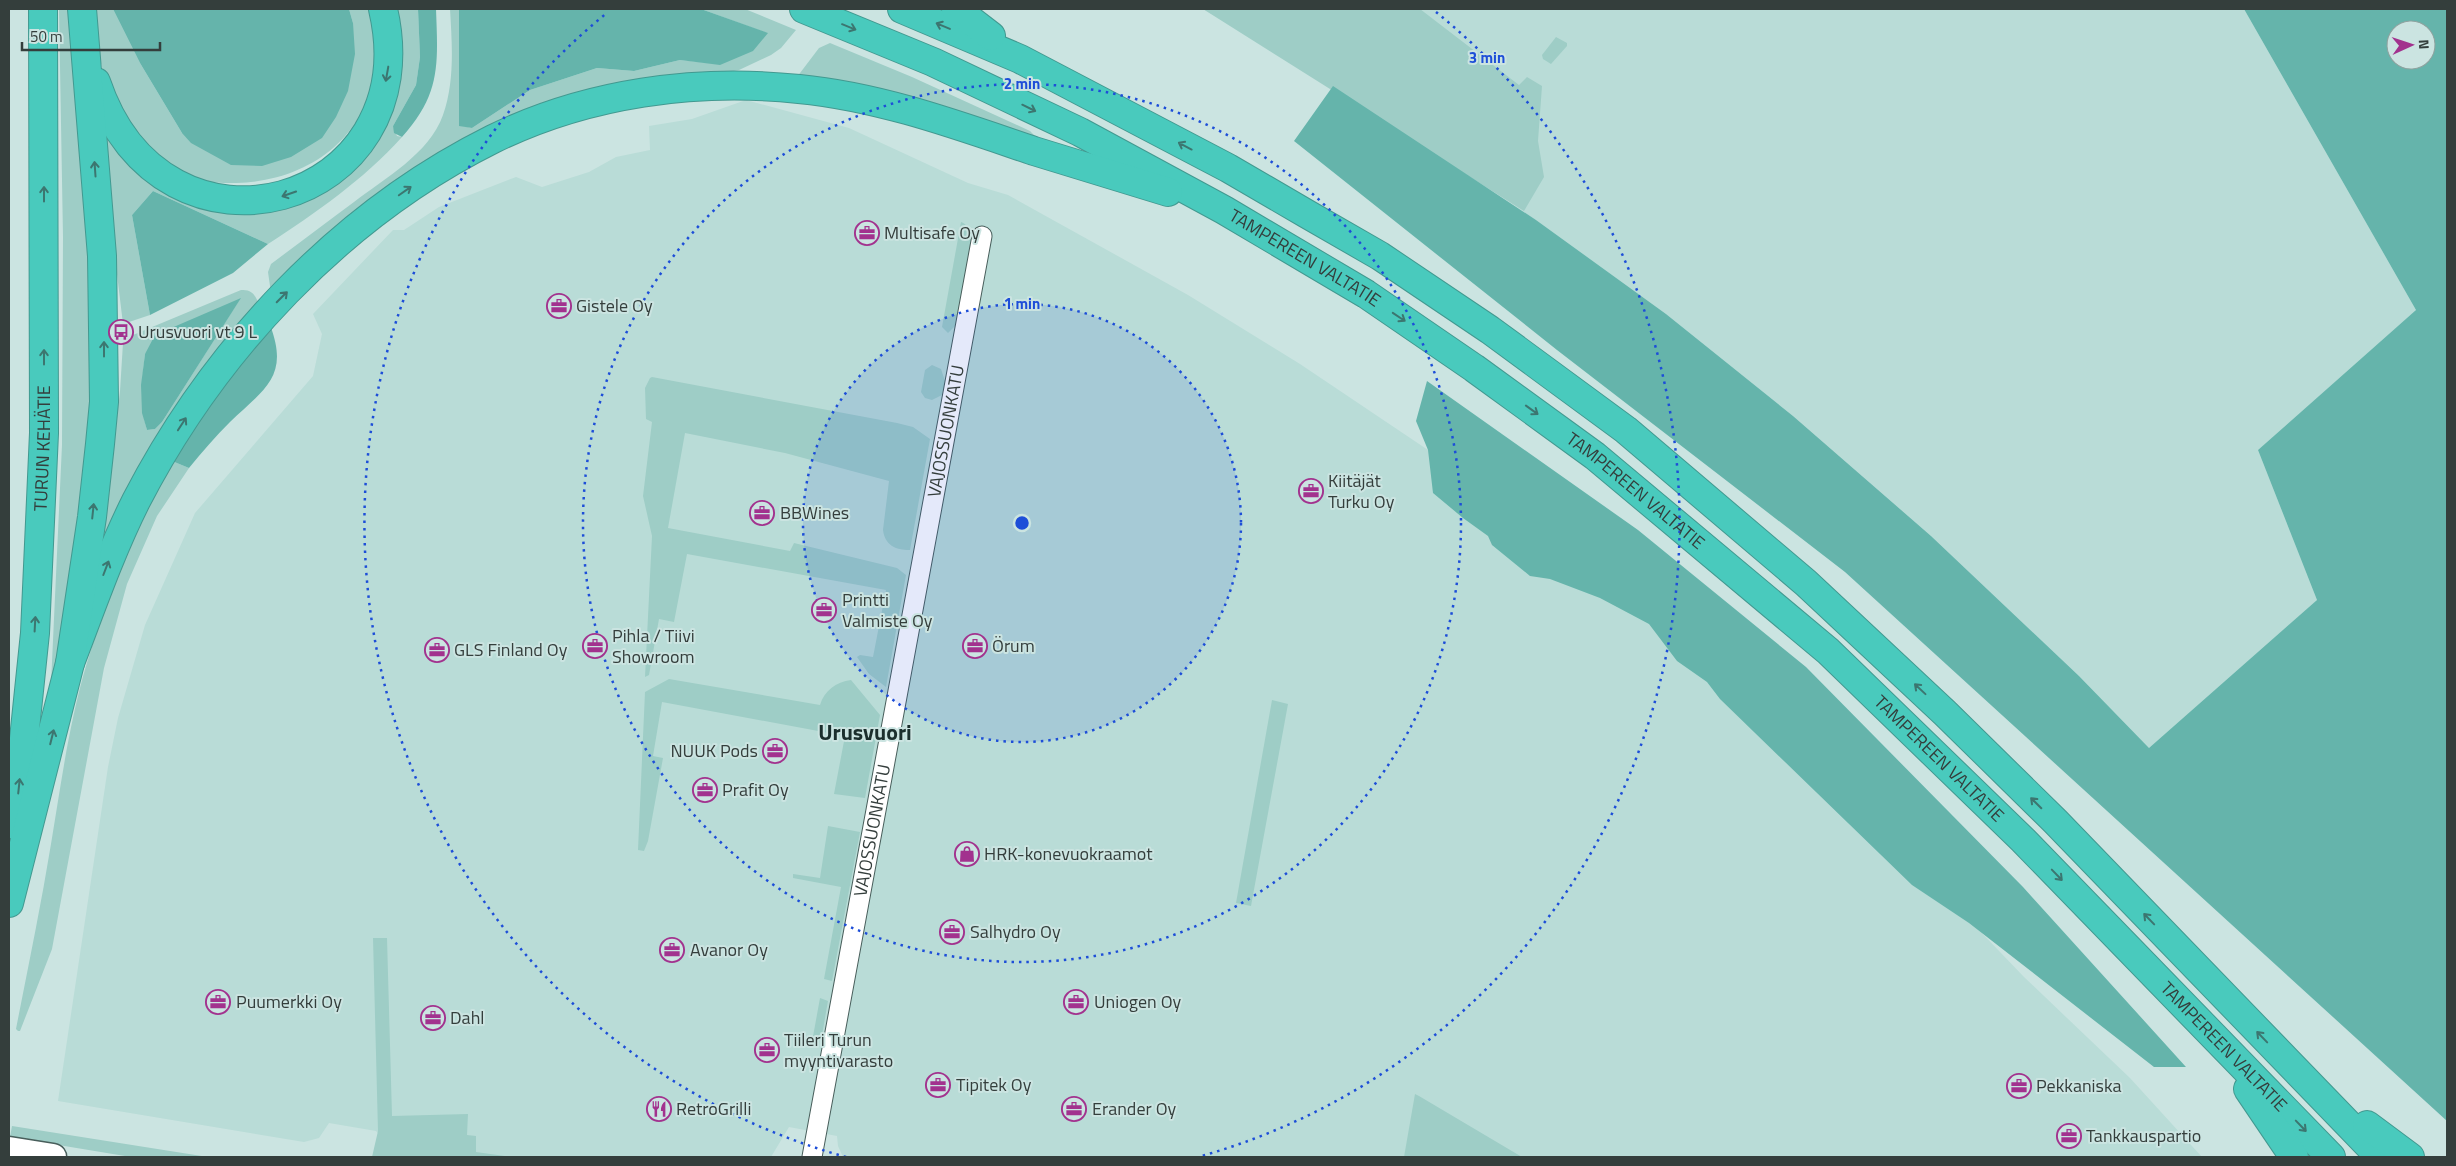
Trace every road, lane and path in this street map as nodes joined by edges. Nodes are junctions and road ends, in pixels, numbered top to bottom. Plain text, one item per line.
1 (43, 9) edge
2 (82, 9) edge
3 (383, 9) edge
4 (804, 9) edge
5 (902, 9) edge
6 (956, 9) edge
7 (87, 55) junction
8 (1020, 59) junction
9 (1224, 210) junction
10 (982, 236) dead end
11 (70, 663) junction
12 (9, 886) edge
13 (9, 903) edge
14 (2206, 1028) junction
15 (2296, 1072) junction
16 (9, 1150) edge
17 (53, 1157) edge
18 (812, 1157) edge
19 (2294, 1157) edge
20 (2331, 1157) edge
21 (2380, 1157) edge
22 (2410, 1157) edge

12 -> 1 highway, TURUN KEHÄTIE
2 - 7 highway
3 -> 7 highway
4 -> 9 highway, TAMPEREEN VALTATIE
8 -> 5 highway, TAMPEREEN VALTATIE
6 - 8 highway
11 -> 7 highway
15 -> 8 highway, TAMPEREEN VALTATIE
11 -> 9 highway
9 -> 14 highway, TAMPEREEN VALTATIE
10 - 18 street, VAJOSSUONKATU
13 -> 11 highway
14 - 19 highway
14 -> 20 highway, TAMPEREEN VALTATIE
15 - 21 highway, TAMPEREEN VALTATIE
15 - 22 highway
16 - 17 street

